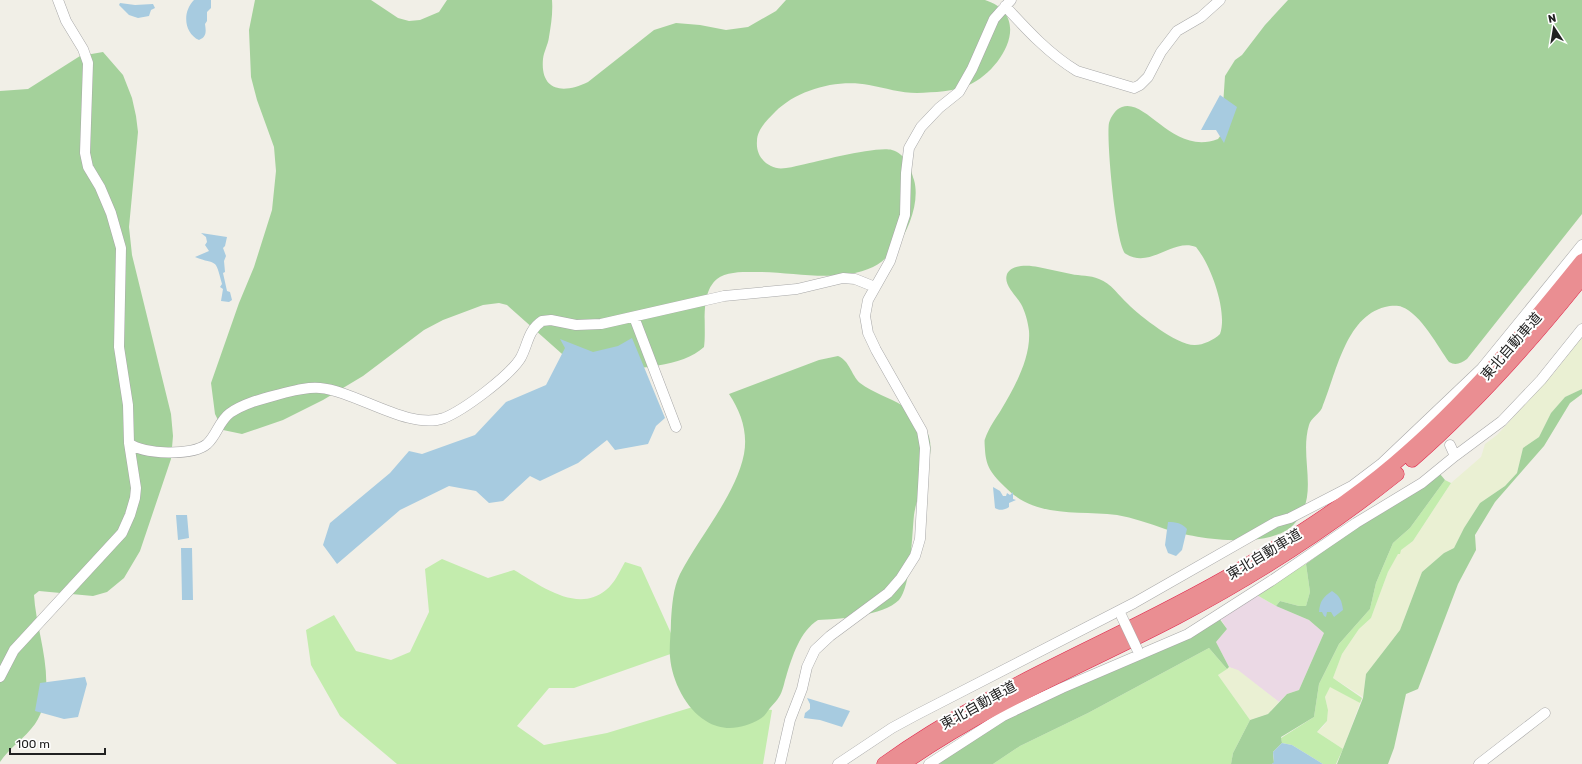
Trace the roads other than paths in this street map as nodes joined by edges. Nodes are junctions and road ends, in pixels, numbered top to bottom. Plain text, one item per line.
1 (58, 0) edge
2 (1220, 0) edge
3 (1008, 3) edge
4 (1582, 245) edge
5 (1582, 261) edge
6 (1582, 278) edge
7 (875, 287) junction
8 (634, 317) junction
9 (1582, 329) edge
10 (676, 427) dead end
11 (129, 443) junction
12 (1450, 445) dead end
13 (1455, 456) junction
14 (1119, 613) junction
15 (1138, 653) junction
16 (0, 677) edge
17 (1545, 712) dead end
18 (780, 764) edge
19 (838, 764) edge
20 (884, 764) edge
21 (903, 764) edge
22 (929, 764) edge
23 (1479, 764) edge

1 - 11 street
2 - 3 street
3 - 7 street
4 - 14 street
5 - 20 highway, 東北自動車道
6 - 21 highway, 東北自動車道
7 - 8 street
7 - 18 street
8 - 10 street
8 - 11 street
9 - 13 street
11 - 16 street
12 - 13 street
13 - 15 street
14 - 15 street, bridge
14 - 19 street
15 - 22 street
17 - 23 street

